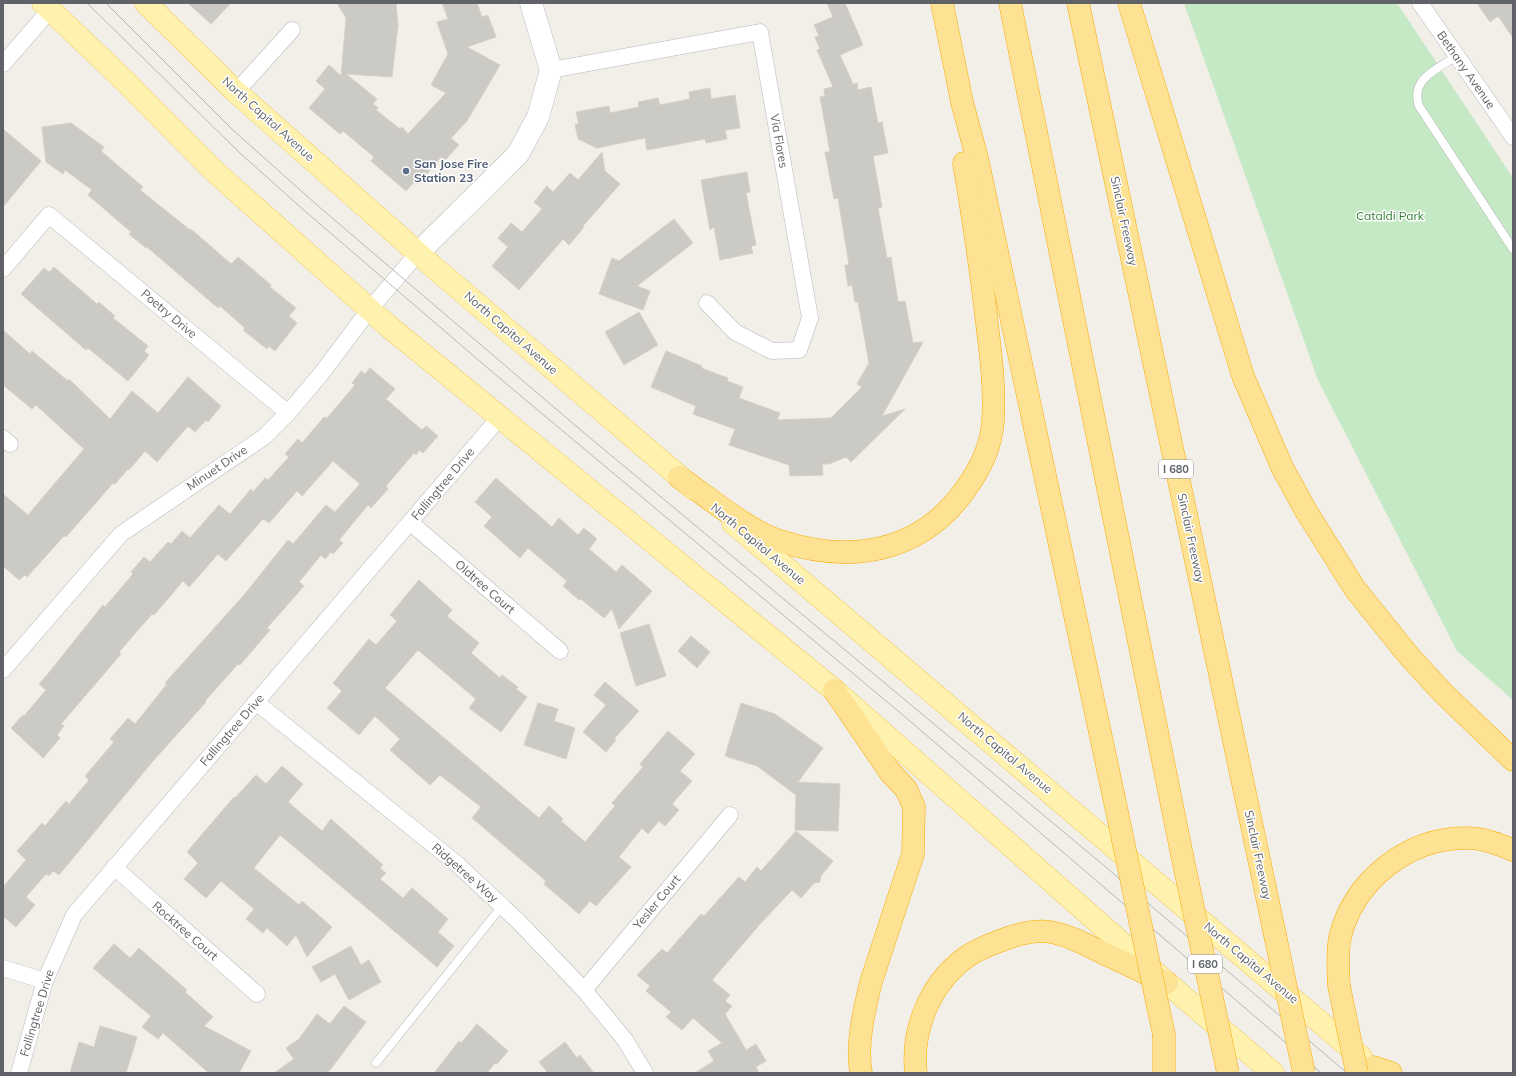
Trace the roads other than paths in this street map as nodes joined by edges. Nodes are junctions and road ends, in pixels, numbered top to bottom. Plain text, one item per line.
1 (146, 3) edge
2 (531, 3) edge
3 (942, 3) edge
4 (1010, 3) edge
5 (1078, 3) edge
6 (1129, 3) edge
7 (1420, 3) edge
8 (47, 6) edge
9 (292, 30) dead end
10 (1457, 56) junction
11 (4, 61) edge
12 (551, 70) junction
13 (236, 92) junction
14 (962, 102) junction
15 (1513, 137) edge
16 (1513, 249) edge
17 (418, 253) junction
18 (3, 269) edge
19 (707, 303) dead end
20 (369, 310) junction
21 (288, 414) junction
22 (499, 418) junction
23 (679, 477) junction
24 (411, 523) junction
25 (560, 651) dead end
26 (3, 670) edge
27 (834, 690) junction
28 (256, 702) junction
29 (1513, 760) edge
30 (730, 815) dead end
31 (1513, 850) edge
32 (114, 867) junction
33 (502, 906) junction
34 (3, 968) edge
35 (45, 981) junction
36 (1167, 983) junction
37 (584, 990) junction
38 (257, 994) dead end
39 (376, 1063) dead end
40 (1375, 1072) edge
41 (19, 1073) edge
42 (645, 1073) edge
43 (861, 1073) edge
44 (916, 1073) edge
45 (1164, 1073) edge
46 (1228, 1073) edge
47 (1273, 1073) edge
48 (1304, 1073) edge

1 - 13 main road, North Capitol Avenue
2 - 12 street
3 - 14 highway
4 - 46 highway, I 680, bridge
5 - 48 highway, Sinclair Freeway / I 680, bridge
6 - 29 highway
7 - 10 street, Bethany Avenue
8 - 11 street
8 - 20 main road
9 - 13 street
10 - 15 street, Bethany Avenue
10 - 16 lane
12 - 17 street
12 - 19 street, Via Flores
13 - 17 main road, North Capitol Avenue
14 - 23 highway
14 - 45 highway, bridge
17 - 20 street, Minuet Drive
17 - 23 main road, North Capitol Avenue
18 - 21 street, Poetry Drive
20 - 21 street, Minuet Drive
20 - 22 main road
21 - 26 street, Minuet Drive
22 - 24 street, Fallingtree Drive
22 - 27 main road
23 - 40 main road, North Capitol Avenue
24 - 25 street, Oldtree Court
24 - 28 street, Fallingtree Drive
27 - 36 main road
27 - 43 highway
28 - 32 street, Fallingtree Drive
28 - 33 street, Ridgetree Way
30 - 37 street, Yesler Court
31 - 40 highway, bridge
32 - 35 street, Fallingtree Drive
32 - 38 street, Rocktree Court
33 - 37 street, Ridgetree Way
33 - 39 lane
34 - 35 street
35 - 41 street, Fallingtree Drive
36 - 44 highway
36 - 47 main road
37 - 42 street, Ridgetree Way

